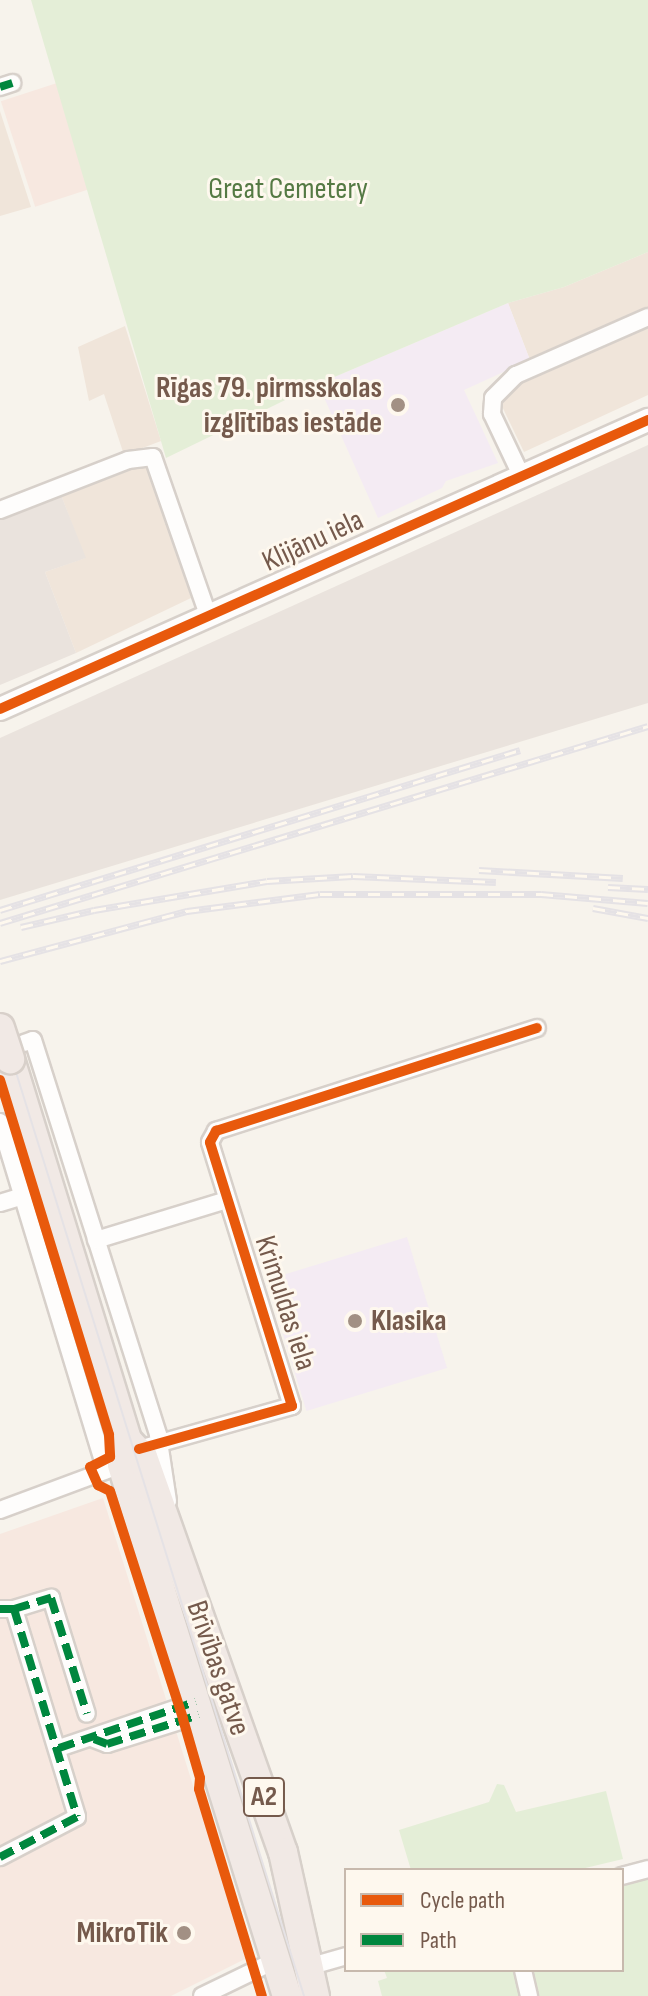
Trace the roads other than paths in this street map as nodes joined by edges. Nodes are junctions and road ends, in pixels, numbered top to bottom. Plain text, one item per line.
1 (648, 317) edge
2 (648, 420) edge
3 (521, 475) junction
4 (0, 510) edge
5 (208, 615) junction
6 (0, 709) edge
7 (0, 1028) edge
8 (537, 1028) dead end
9 (17, 1051) junction
10 (0, 1122) edge
11 (23, 1196) junction
12 (227, 1200) junction
13 (0, 1203) edge
14 (96, 1240) junction
15 (131, 1454) junction
16 (0, 1510) edge
17 (7, 1609) edge
18 (197, 1708) junction
19 (87, 1714) dead end
20 (59, 1748) junction
21 (0, 1857) edge
22 (648, 1869) edge
23 (624, 1875) edge
24 (344, 1957) edge
25 (276, 1960) junction
26 (308, 1967) junction
27 (523, 1972) edge
28 (202, 1996) edge
29 (287, 1996) edge
30 (315, 1996) edge
31 (529, 1996) edge

1 - 3 street
2 - 3 street, Klijānu iela
3 - 5 street, Klijānu iela
4 - 5 street
5 - 6 street, Klijānu iela
7 - 9 highway, A2, bridge
8 - 12 street
9 - 14 street, Brīvības gatve
9 - 15 highway, Brīvības gatve / A2
10 - 11 street, Brīvības gatve
11 - 13 street
11 - 15 street, Brīvības gatve
12 - 14 street
12 - 15 street, Krimuldas iela
14 - 15 street, Brīvības gatve
15 - 16 street
15 - 18 highway, Brīvības gatve / A2
15 - 26 highway, Brīvības gatve / A2
17 - 19 street
17 - 20 street
18 - 20 street
18 - 25 highway, Brīvības gatve / A2
20 - 21 street
22 - 23 street
24 - 26 street
25 - 28 street
25 - 29 highway, Brīvības gatve / A2
26 - 30 highway, Brīvības gatve / A2
27 - 31 street

